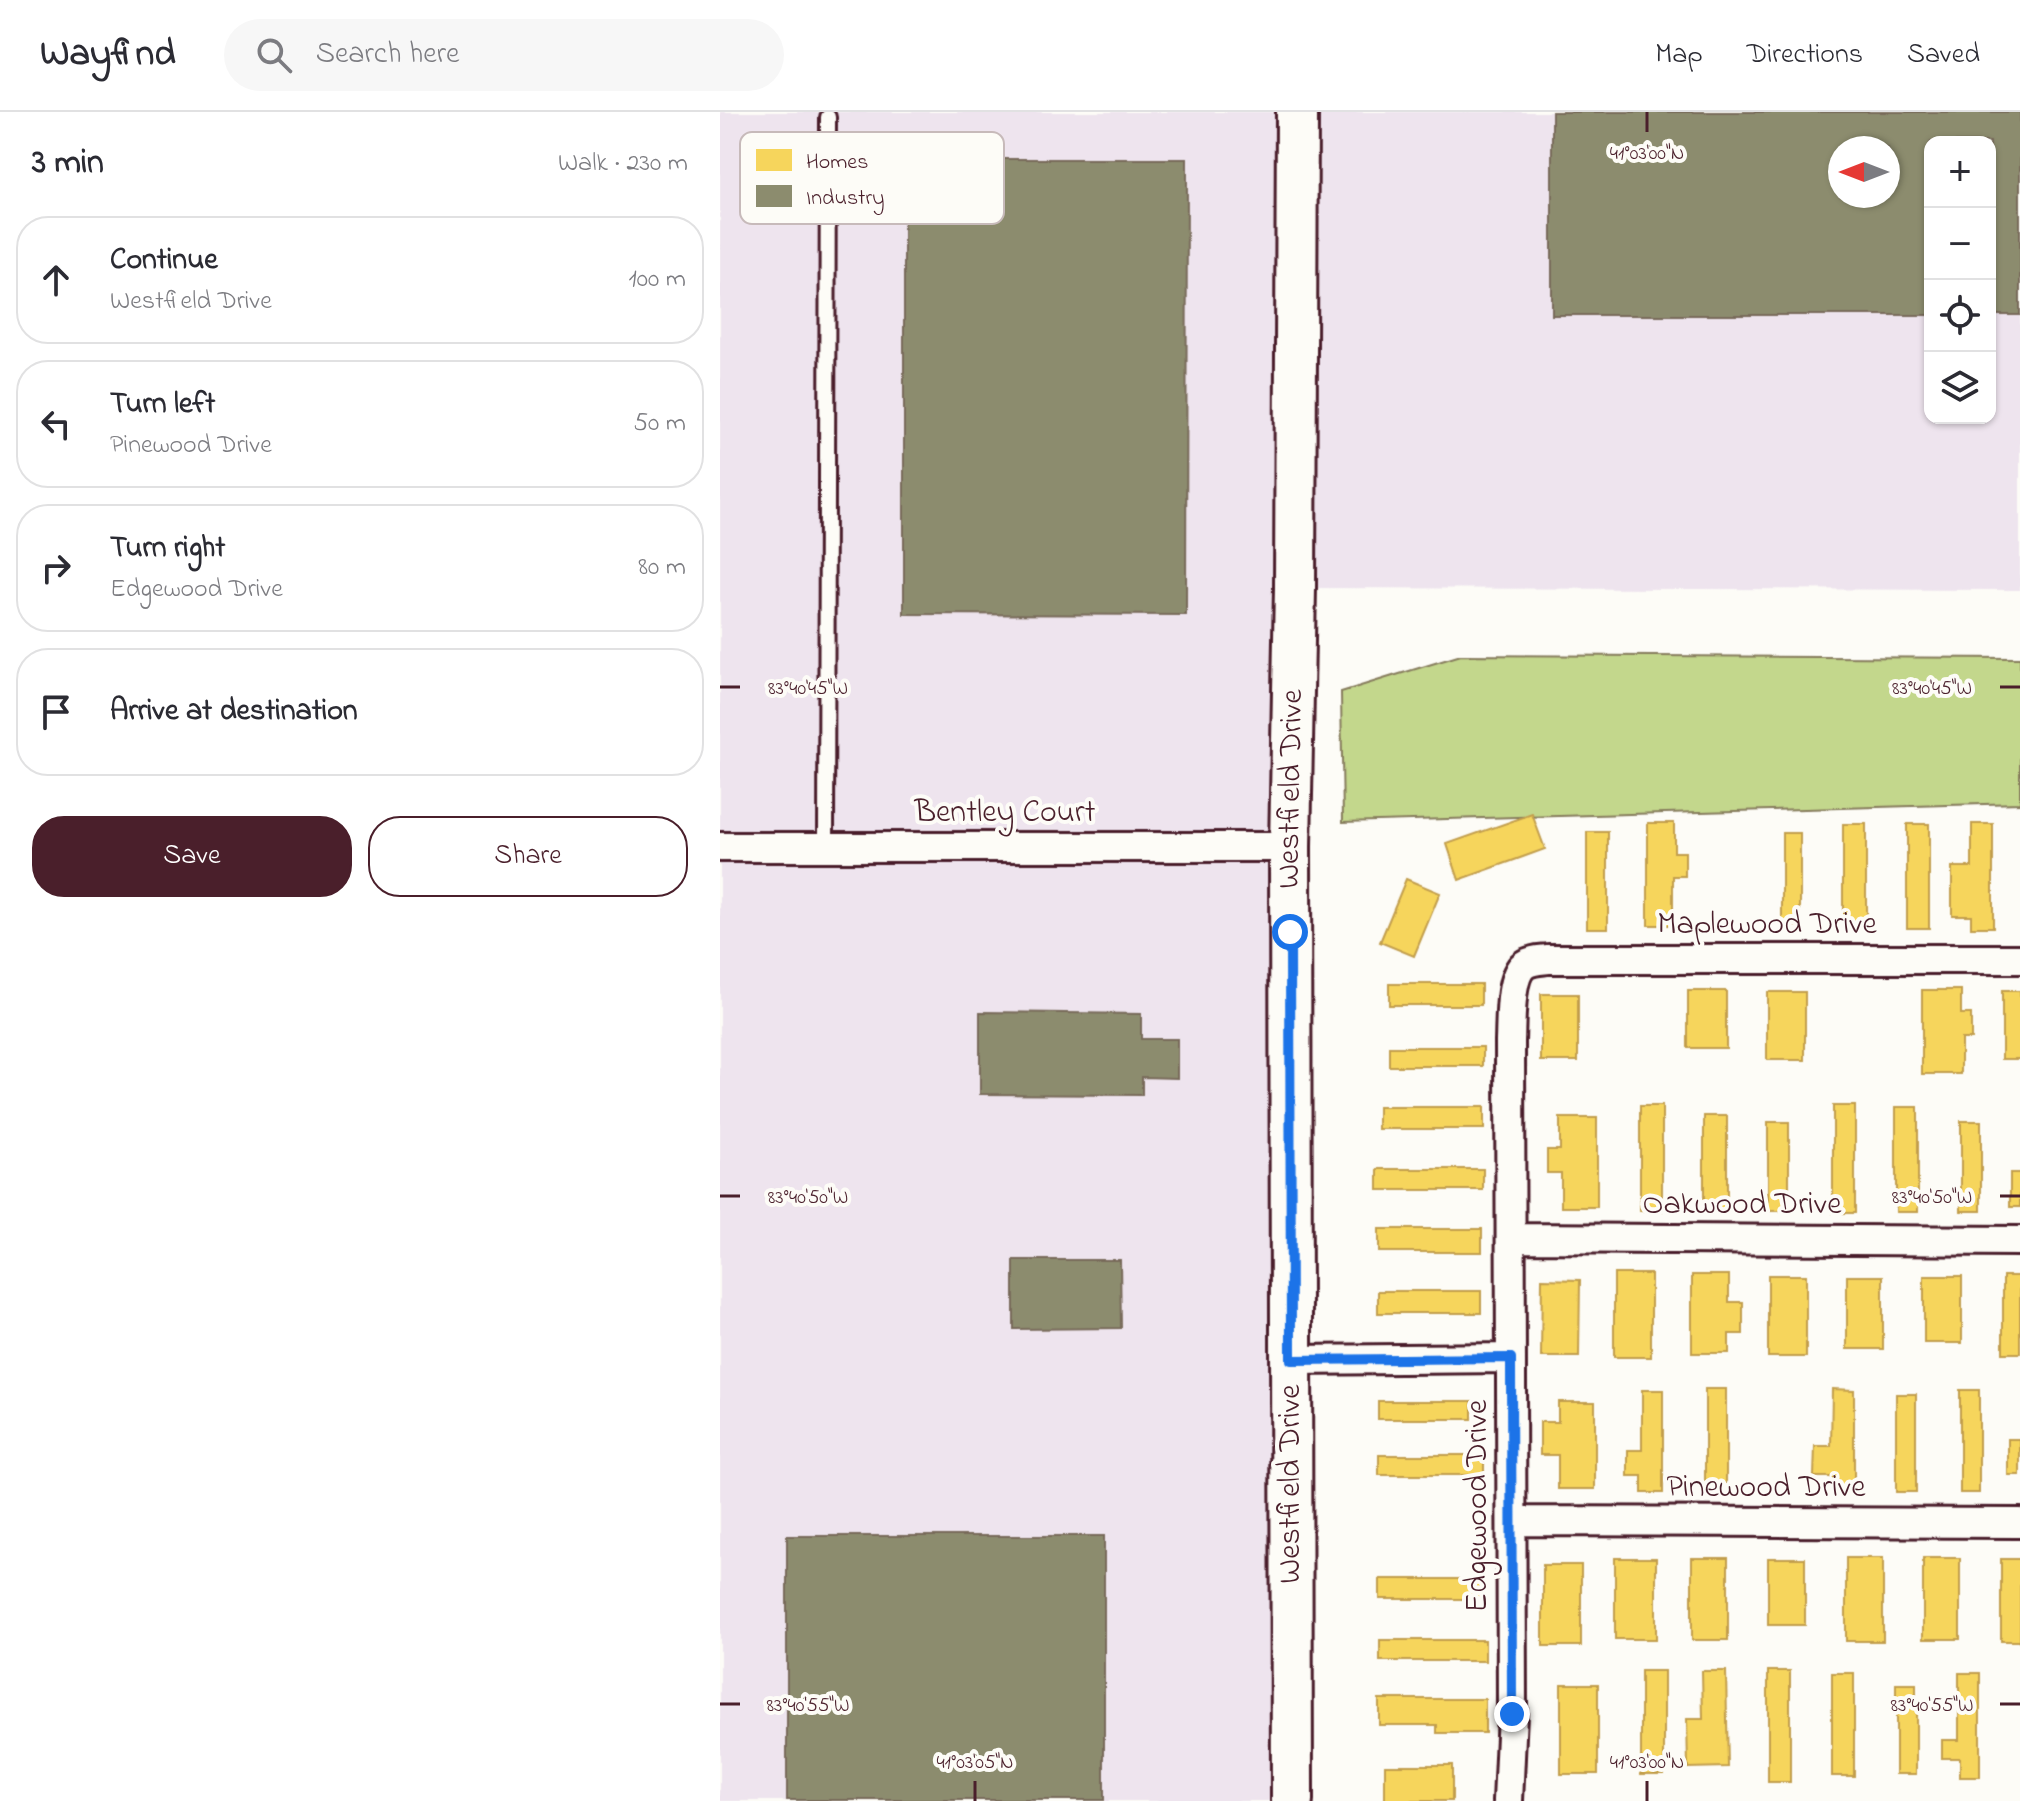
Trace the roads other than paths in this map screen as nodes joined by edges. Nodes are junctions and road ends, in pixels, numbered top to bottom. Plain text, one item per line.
1 (1297, 112) edge
2 (828, 117) dead end
3 (828, 132) edge
4 (828, 224) edge
5 (720, 847) edge
6 (826, 847) junction
7 (1290, 847) junction
8 (2020, 959) edge
9 (1518, 972) joint
10 (1511, 1238) junction
11 (2020, 1241) edge
12 (1511, 1358) junction
13 (1291, 1360) junction
14 (1512, 1521) junction
15 (2020, 1523) edge
16 (1292, 1801) edge
17 (1508, 1801) edge

1 - 7 street, Westfield Drive
2 - 3 lane
4 - 6 lane
5 - 6 street, Bentley Court
6 - 7 street, Bentley Court
7 - 13 street, Westfield Drive
8 - 9 street, Maplewood Drive
9 - 10 street, Edgewood Drive
10 - 11 street, Oakwood Drive
10 - 12 street, Edgewood Drive
12 - 13 street
12 - 14 street, Edgewood Drive
13 - 16 street, Westfield Drive
14 - 15 street, Pinewood Drive
14 - 17 street, Edgewood Drive

